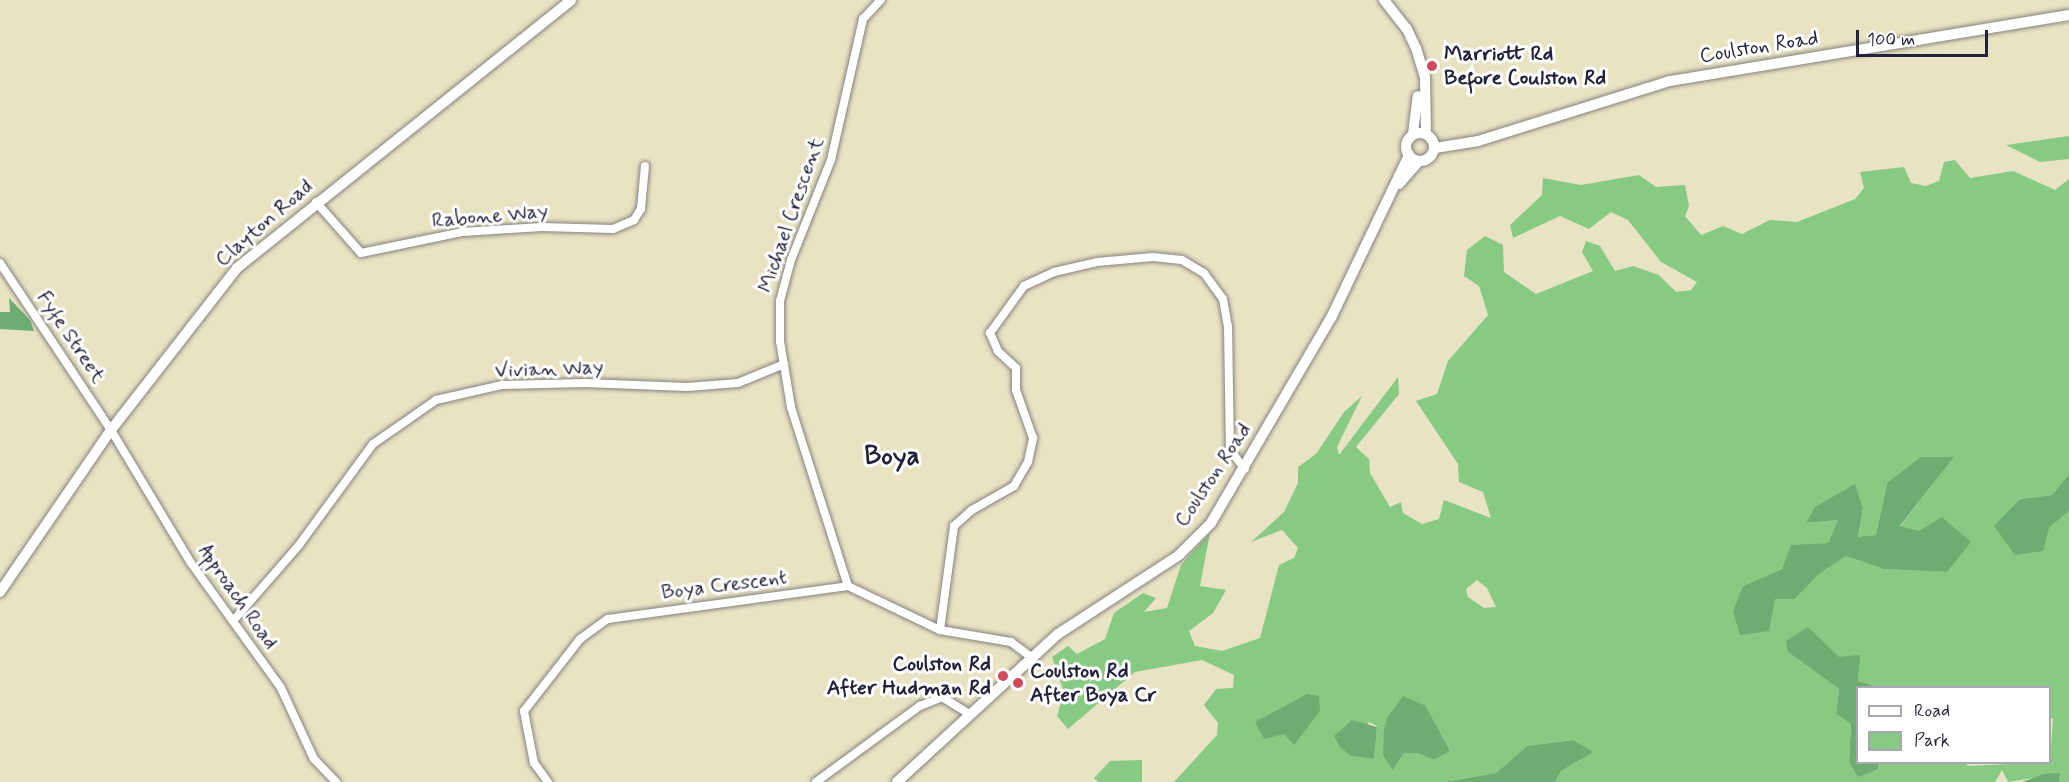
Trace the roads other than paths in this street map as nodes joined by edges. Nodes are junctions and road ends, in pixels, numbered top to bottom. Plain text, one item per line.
1 (571, 0) edge
2 (881, 0) edge
3 (1384, 0) edge
4 (2069, 15) edge
5 (1420, 69) junction
6 (1413, 134) junction
7 (1432, 141) junction
8 (1408, 155) junction
9 (1419, 161) junction
10 (645, 166) dead end
11 (1395, 189) junction
12 (316, 202) junction
13 (0, 263) edge
14 (784, 364) junction
15 (111, 430) junction
16 (1245, 469) junction
17 (848, 586) junction
18 (0, 592) edge
19 (233, 621) junction
20 (940, 630) junction
21 (1031, 657) junction
22 (968, 713) junction
23 (336, 782) edge
24 (548, 782) edge
25 (816, 782) edge
26 (897, 782) edge

1 - 12 street, Clayton Road
2 - 14 street, Michael Crescent
3 - 5 street
4 - 7 street, Coulston Road
5 - 6 street
5 - 7 street
6 - 7 street
6 - 8 street
7 - 9 street
8 - 9 street
8 - 11 street, Coulston Road
9 - 11 street, Coulston Road
10 - 12 street, Rabone Way
11 - 16 street, Coulston Road
12 - 15 street, Clayton Road
13 - 15 street, Fyfe Street
14 - 17 street, Michael Crescent
14 - 19 street, Vivian Way
15 - 18 street, Clayton Road
15 - 19 street, Approach Road
16 - 20 street
16 - 21 street, Coulston Road
17 - 20 street
17 - 24 street, Boya Crescent
19 - 23 street, Approach Road
20 - 21 street
21 - 22 street, Coulston Road
22 - 25 street
22 - 26 street, Coulston Road

